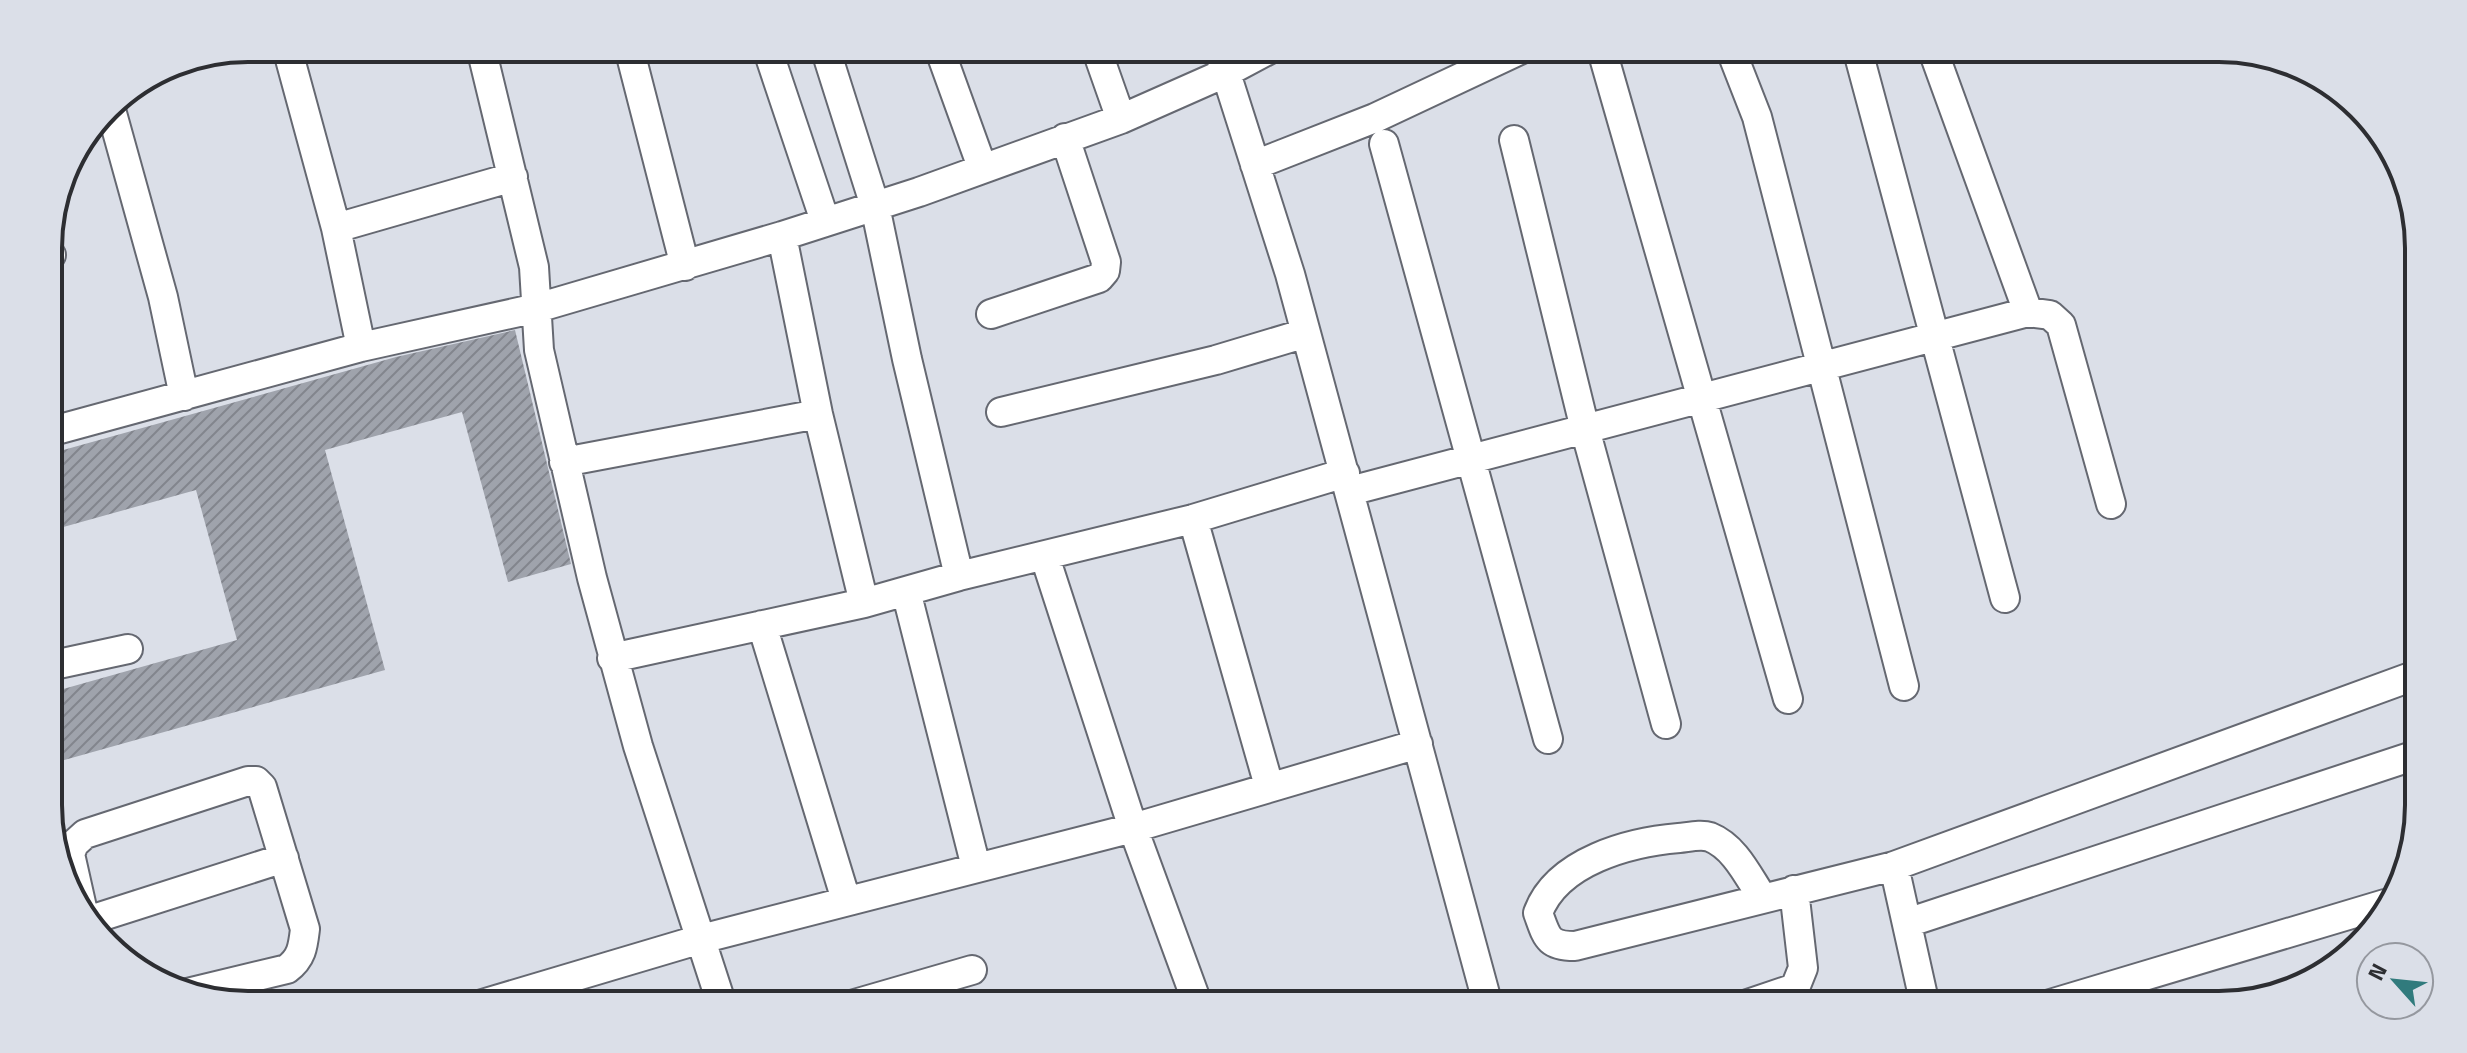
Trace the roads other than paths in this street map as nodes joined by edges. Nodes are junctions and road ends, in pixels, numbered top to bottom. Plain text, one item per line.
1 (291, 62) edge
2 (484, 62) edge
3 (633, 62) edge
4 (772, 62) edge
5 (829, 62) edge
6 (944, 62) edge
7 (1101, 62) edge
8 (1219, 62) edge
9 (1223, 62) edge
10 (1494, 62) edge
11 (1605, 62) edge
12 (1735, 62) edge
13 (1861, 62) edge
14 (1937, 62) edge
15 (114, 119) edge
16 (1121, 119) junction
17 (1065, 138) junction
18 (1514, 140) dead end
19 (1384, 144) dead end
20 (1255, 165) junction
21 (982, 167) junction
22 (513, 177) junction
23 (875, 206) junction
24 (825, 221) junction
25 (336, 228) junction
26 (782, 236) junction
27 (685, 266) junction
28 (537, 308) junction
29 (2028, 312) junction
30 (991, 314) dead end
31 (1306, 333) junction
32 (1936, 337) junction
33 (361, 347) junction
34 (1822, 366) junction
35 (184, 396) junction
36 (1704, 398) junction
37 (1001, 412) dead end
38 (818, 414) junction
39 (62, 429) edge
40 (1585, 429) junction
41 (1469, 459) junction
42 (564, 462) junction
43 (1347, 482) junction
44 (2111, 504) dead end
45 (1193, 519) junction
46 (1045, 557) junction
47 (959, 576) junction
48 (906, 591) junction
49 (2005, 598) dead end
50 (864, 603) junction
51 (762, 625) junction
52 (128, 649) dead end
53 (612, 658) junction
54 (62, 663) edge
55 (2405, 679) edge
56 (1904, 686) dead end
57 (1788, 699) dead end
58 (1666, 724) dead end
59 (1548, 739) dead end
60 (1418, 744) junction
61 (2405, 759) edge
62 (1269, 786) junction
63 (1133, 828) junction
64 (284, 858) junction
65 (1894, 866) junction
66 (73, 867) edge
67 (976, 867) junction
68 (1794, 890) junction
69 (1762, 897) junction
70 (846, 900) junction
71 (2374, 907) edge
72 (99, 917) edge
73 (1907, 923) junction
74 (701, 939) junction
75 (972, 970) dead end
76 (212, 987) edge
77 (533, 991) edge
78 (718, 991) edge
79 (899, 991) edge
80 (1193, 991) edge
81 (1484, 991) edge
82 (1786, 991) edge
83 (1922, 991) edge
84 (2094, 991) edge

1 - 25 street
2 - 22 street
3 - 27 street
4 - 24 street
5 - 23 street
6 - 21 street
7 - 16 street
8 - 16 street
9 - 20 street
10 - 20 street
11 - 36 street
12 - 34 street
13 - 32 street
14 - 29 street
15 - 35 street
16 - 17 street
17 - 21 street
17 - 30 street
18 - 40 street
19 - 41 street
20 - 31 street
21 - 23 street
22 - 25 street
22 - 28 street
23 - 24 street
23 - 47 street
24 - 26 street
25 - 33 street
26 - 27 street
26 - 38 street
27 - 28 street
28 - 33 street
28 - 42 street
29 - 32 street
29 - 44 street
31 - 37 street
31 - 43 street
32 - 34 street
32 - 49 street
33 - 35 street
34 - 36 street
34 - 56 street
35 - 39 street
36 - 40 street
36 - 57 street
38 - 42 street
38 - 50 street
40 - 41 street
40 - 58 street
41 - 43 street
41 - 59 street
42 - 53 street
43 - 45 street
43 - 60 street
45 - 46 street
45 - 62 street
46 - 47 street
46 - 63 street
47 - 48 street
48 - 50 street
48 - 67 street
50 - 51 street
51 - 53 street
51 - 70 street
52 - 54 street
53 - 74 street
55 - 65 street
60 - 62 street
60 - 81 street
61 - 73 street
62 - 63 street
63 - 67 street
63 - 80 street
64 - 66 street
64 - 72 street
64 - 76 street
65 - 68 street
65 - 73 street
67 - 70 street
68 - 69 street
68 - 82 street
69 - 69 street
70 - 74 street
71 - 84 street
73 - 83 street
74 - 77 street
74 - 78 street
75 - 79 street

